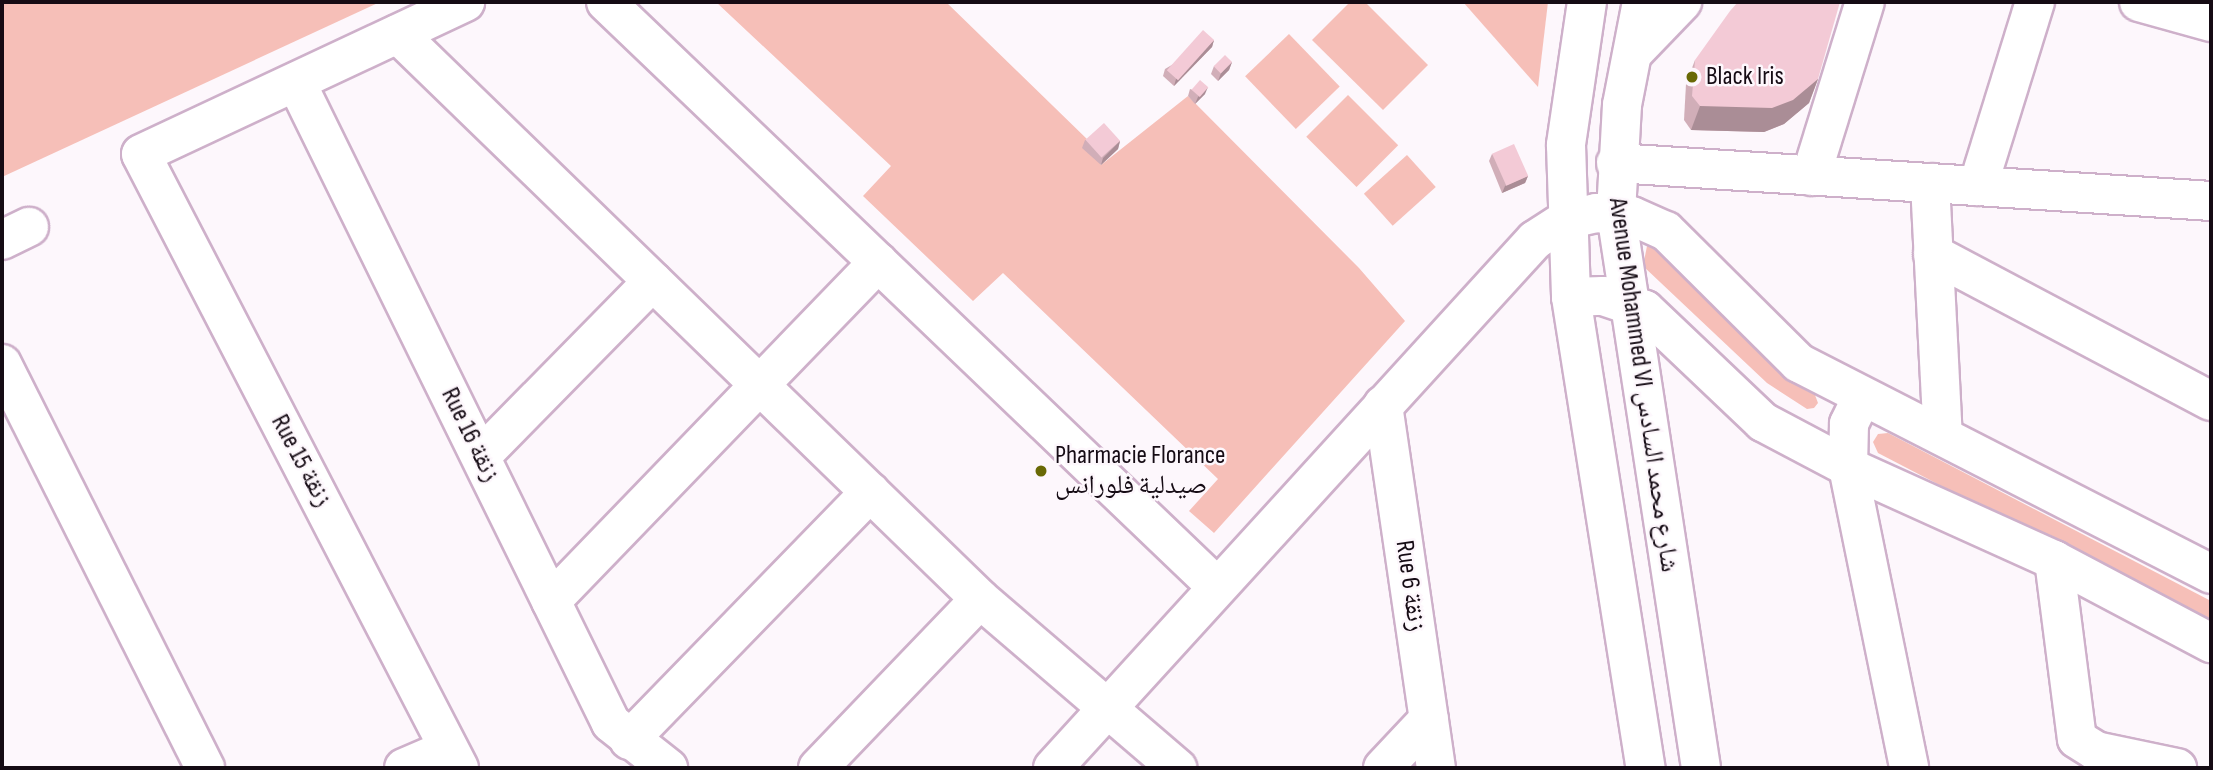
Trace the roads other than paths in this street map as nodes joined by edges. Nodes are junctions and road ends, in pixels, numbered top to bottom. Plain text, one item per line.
1 (465, 2) edge
2 (606, 2) edge
3 (1587, 2) edge
4 (1642, 2) edge
5 (1682, 2) edge
6 (1865, 2) edge
7 (2035, 2) edge
8 (2139, 2) edge
9 (2211, 22) edge
10 (398, 34) junction
11 (1633, 53) junction
12 (296, 82) junction
13 (1616, 163) junction
14 (1811, 176) junction
15 (1930, 183) junction
16 (1978, 186) junction
17 (2210, 198) edge
18 (1616, 213) junction
19 (1566, 220) junction
20 (1933, 254) junction
21 (877, 262) junction
22 (653, 281) junction
23 (1571, 297) junction
24 (1626, 301) junction
25 (2, 364) edge
26 (760, 383) junction
27 (1862, 397) junction
28 (2211, 401) edge
29 (1383, 405) junction
30 (1943, 436) junction
31 (481, 456) junction
32 (1848, 467) junction
33 (870, 492) junction
34 (2054, 560) junction
35 (2211, 574) edge
36 (1217, 587) junction
37 (980, 598) junction
38 (551, 601) junction
39 (2211, 643) edge
40 (1107, 709) junction
41 (1429, 719) junction
42 (629, 740) junction
43 (454, 759) edge
44 (205, 768) edge
45 (404, 768) edge
46 (668, 768) edge
47 (818, 768) edge
48 (1053, 768) edge
49 (1177, 768) edge
50 (1384, 768) edge
51 (1436, 768) edge
52 (1646, 768) edge
53 (1701, 768) edge
54 (1909, 768) edge
55 (2177, 768) edge

1 - 10 street
2 - 21 street
3 - 19 street, Avenue Mohammed VI شارع محمد السادس
4 - 11 street, Avenue Mohammed VI شارع محمد السادس
5 - 11 street
6 - 14 street
7 - 16 street
8 - 9 street
10 - 12 street
10 - 22 street
11 - 13 street, Avenue Mohammed VI شارع محمد السادس
12 - 31 street, Rue 16 زنقة
12 - 43 street, Rue 15 زنقة
13 - 14 street
13 - 18 street, Avenue Mohammed VI شارع محمد السادس
14 - 15 street
15 - 16 street
15 - 20 street
16 - 17 street
18 - 19 street
18 - 24 street, Avenue Mohammed VI شارع محمد السادس
18 - 27 street
19 - 23 street, Avenue Mohammed VI شارع محمد السادس
19 - 29 street
20 - 28 street
20 - 30 street
21 - 26 street
21 - 36 street
22 - 26 street
22 - 31 street
23 - 24 street
23 - 52 street, Avenue Mohammed VI شارع محمد السادس
24 - 32 street
24 - 53 street, Avenue Mohammed VI شارع محمد السادس
25 - 44 street
26 - 33 street
26 - 38 street
27 - 30 street
27 - 32 street
29 - 36 street
29 - 41 street, Rue 6 زنقة
30 - 35 street
31 - 38 street, Rue 16 زنقة
32 - 34 street
32 - 54 street
33 - 37 street
33 - 42 street
34 - 39 street
34 - 55 street
36 - 40 street
37 - 40 street
37 - 47 street
38 - 42 street, Rue 16 زنقة
40 - 48 street
40 - 49 street
41 - 50 street
41 - 51 street, Rue 6 زنقة
42 - 46 street, Rue 16 زنقة
43 - 45 street

